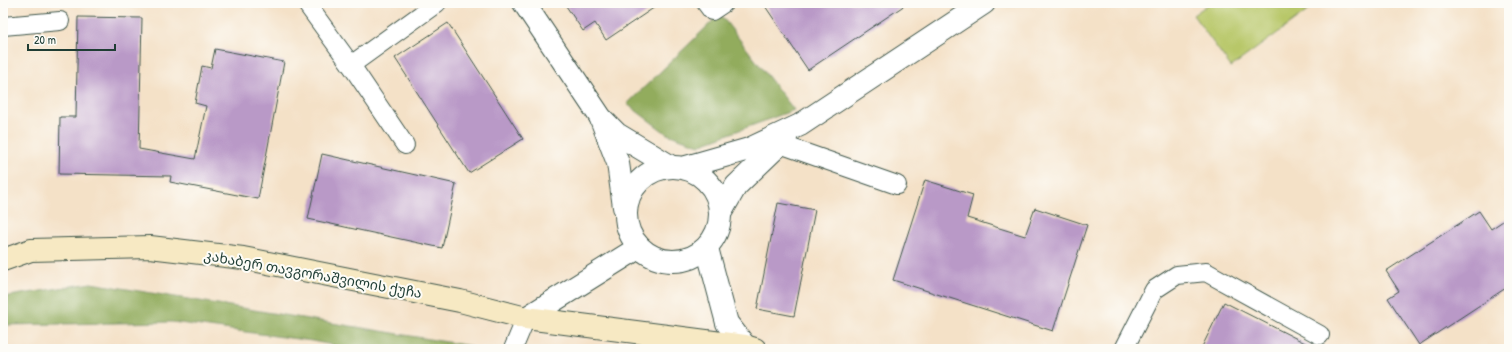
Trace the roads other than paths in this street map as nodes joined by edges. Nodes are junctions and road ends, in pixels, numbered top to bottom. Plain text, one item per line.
1 (306, 3) edge
2 (437, 3) edge
3 (524, 3) edge
4 (706, 3) edge
5 (724, 3) edge
6 (984, 3) edge
7 (60, 21) dead end
8 (3, 26) edge
9 (350, 65) junction
10 (601, 118) junction
11 (800, 125) junction
12 (780, 144) junction
13 (405, 146) dead end
14 (678, 167) junction
15 (897, 185) dead end
16 (721, 212) junction
17 (624, 214) junction
18 (638, 248) junction
19 (707, 248) junction
20 (3, 260) edge
21 (526, 318) junction
22 (1320, 335) dead end
23 (750, 348) edge
24 (513, 349) edge
25 (1124, 349) edge

1 - 9 lane
2 - 9 lane
3 - 10 street
4 - 5 lane
6 - 11 street
7 - 8 lane
9 - 13 lane
10 - 14 street
10 - 17 street
11 - 12 street
11 - 14 street
12 - 15 lane
12 - 16 street
14 - 16 street
14 - 17 street
16 - 19 street
17 - 18 street
18 - 19 street
18 - 21 street
19 - 23 street, კახაბერ თავგორაშვილის ქუჩა
20 - 21 street, კახაბერ თავგორაშვილის ქუჩა
21 - 23 street, კახაბერ თავგორაშვილის ქუჩა
21 - 24 lane
22 - 25 lane

